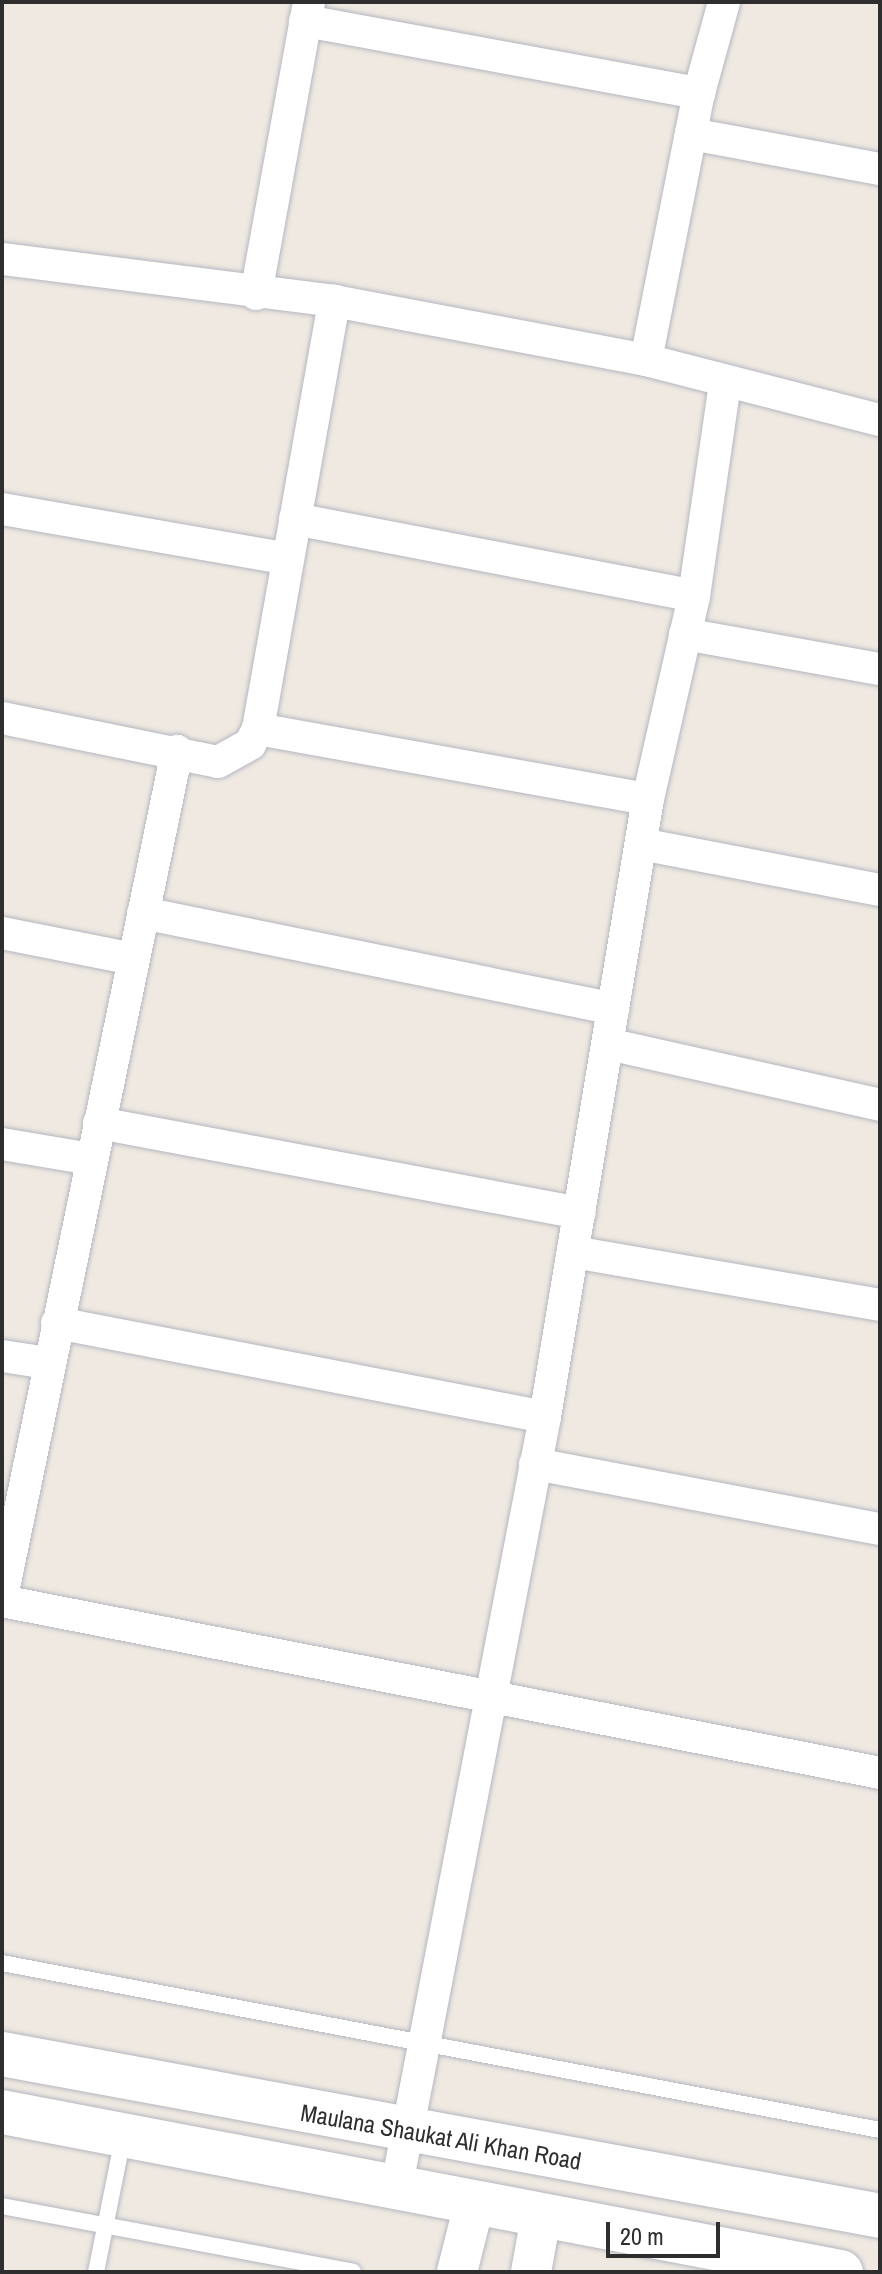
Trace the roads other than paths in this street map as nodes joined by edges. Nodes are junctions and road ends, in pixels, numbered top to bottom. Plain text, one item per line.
1 (724, 2) edge
2 (307, 12) edge
3 (699, 93) junction
4 (691, 134) junction
5 (880, 169) edge
6 (2, 259) edge
7 (256, 294) junction
8 (334, 301) junction
9 (646, 360) junction
10 (725, 384) junction
11 (880, 420) edge
12 (2, 509) edge
13 (295, 519) junction
14 (288, 559) junction
15 (694, 596) junction
16 (685, 634) junction
17 (880, 669) edge
18 (2, 718) edge
19 (258, 729) junction
20 (177, 751) junction
21 (648, 799) junction
22 (641, 844) junction
23 (880, 890) edge
24 (143, 913) junction
25 (2, 933) edge
26 (133, 959) junction
27 (613, 1009) junction
28 (608, 1044) junction
29 (880, 1105) edge
30 (99, 1123) junction
31 (2, 1144) edge
32 (91, 1159) junction
33 (580, 1213) junction
34 (573, 1252) junction
35 (880, 1305) edge
36 (57, 1323) junction
37 (2, 1356) edge
38 (48, 1363) junction
39 (545, 1417) junction
40 (535, 1464) junction
41 (880, 1529) edge
42 (2, 1599) edge
43 (491, 1698) junction
44 (880, 1773) edge
45 (2, 1963) edge
46 (424, 2042) junction
47 (2, 2054) edge
48 (2, 2112) edge
49 (880, 2130) edge
50 (407, 2132) junction
51 (123, 2136) junction
52 (396, 2190) junction
53 (474, 2205) junction
54 (2, 2206) edge
55 (880, 2216) edge
56 (541, 2217) junction
57 (105, 2225) junction
58 (96, 2272) edge
59 (353, 2272) edge
60 (457, 2272) edge
61 (531, 2272) edge
62 (841, 2272) edge

1 - 3 street
2 - 3 street
2 - 7 street
3 - 4 street
4 - 5 street
4 - 9 street
6 - 7 street
7 - 8 street
8 - 9 street
8 - 13 street
9 - 10 street
10 - 11 street
10 - 15 street
12 - 14 street
13 - 14 street
13 - 15 street
14 - 19 street
15 - 16 street
16 - 17 street
16 - 21 street
18 - 20 street
19 - 20 street
19 - 21 street
20 - 24 street
21 - 22 street
22 - 23 street
22 - 27 street
24 - 26 street
24 - 27 street
25 - 26 street
26 - 30 street
27 - 28 street
28 - 29 street
28 - 33 street
30 - 32 street
30 - 33 street
31 - 32 street
32 - 36 street
33 - 34 street
34 - 35 street
34 - 39 street
36 - 38 street
36 - 39 street
37 - 38 street
38 - 42 street
39 - 40 street
40 - 41 street
40 - 43 street
42 - 43 street
43 - 44 street
43 - 46 street
45 - 46 lane
46 - 49 lane
46 - 50 street
47 - 50 main road, Maulana Shaukat Ali Khan Road
48 - 51 main road
50 - 52 street
50 - 55 main road, Maulana Shaukat Ali Khan Road
51 - 52 main road
51 - 57 lane
52 - 53 main road
53 - 56 main road
53 - 60 street
54 - 57 lane
56 - 61 street
56 - 62 main road
57 - 58 lane
57 - 59 lane

